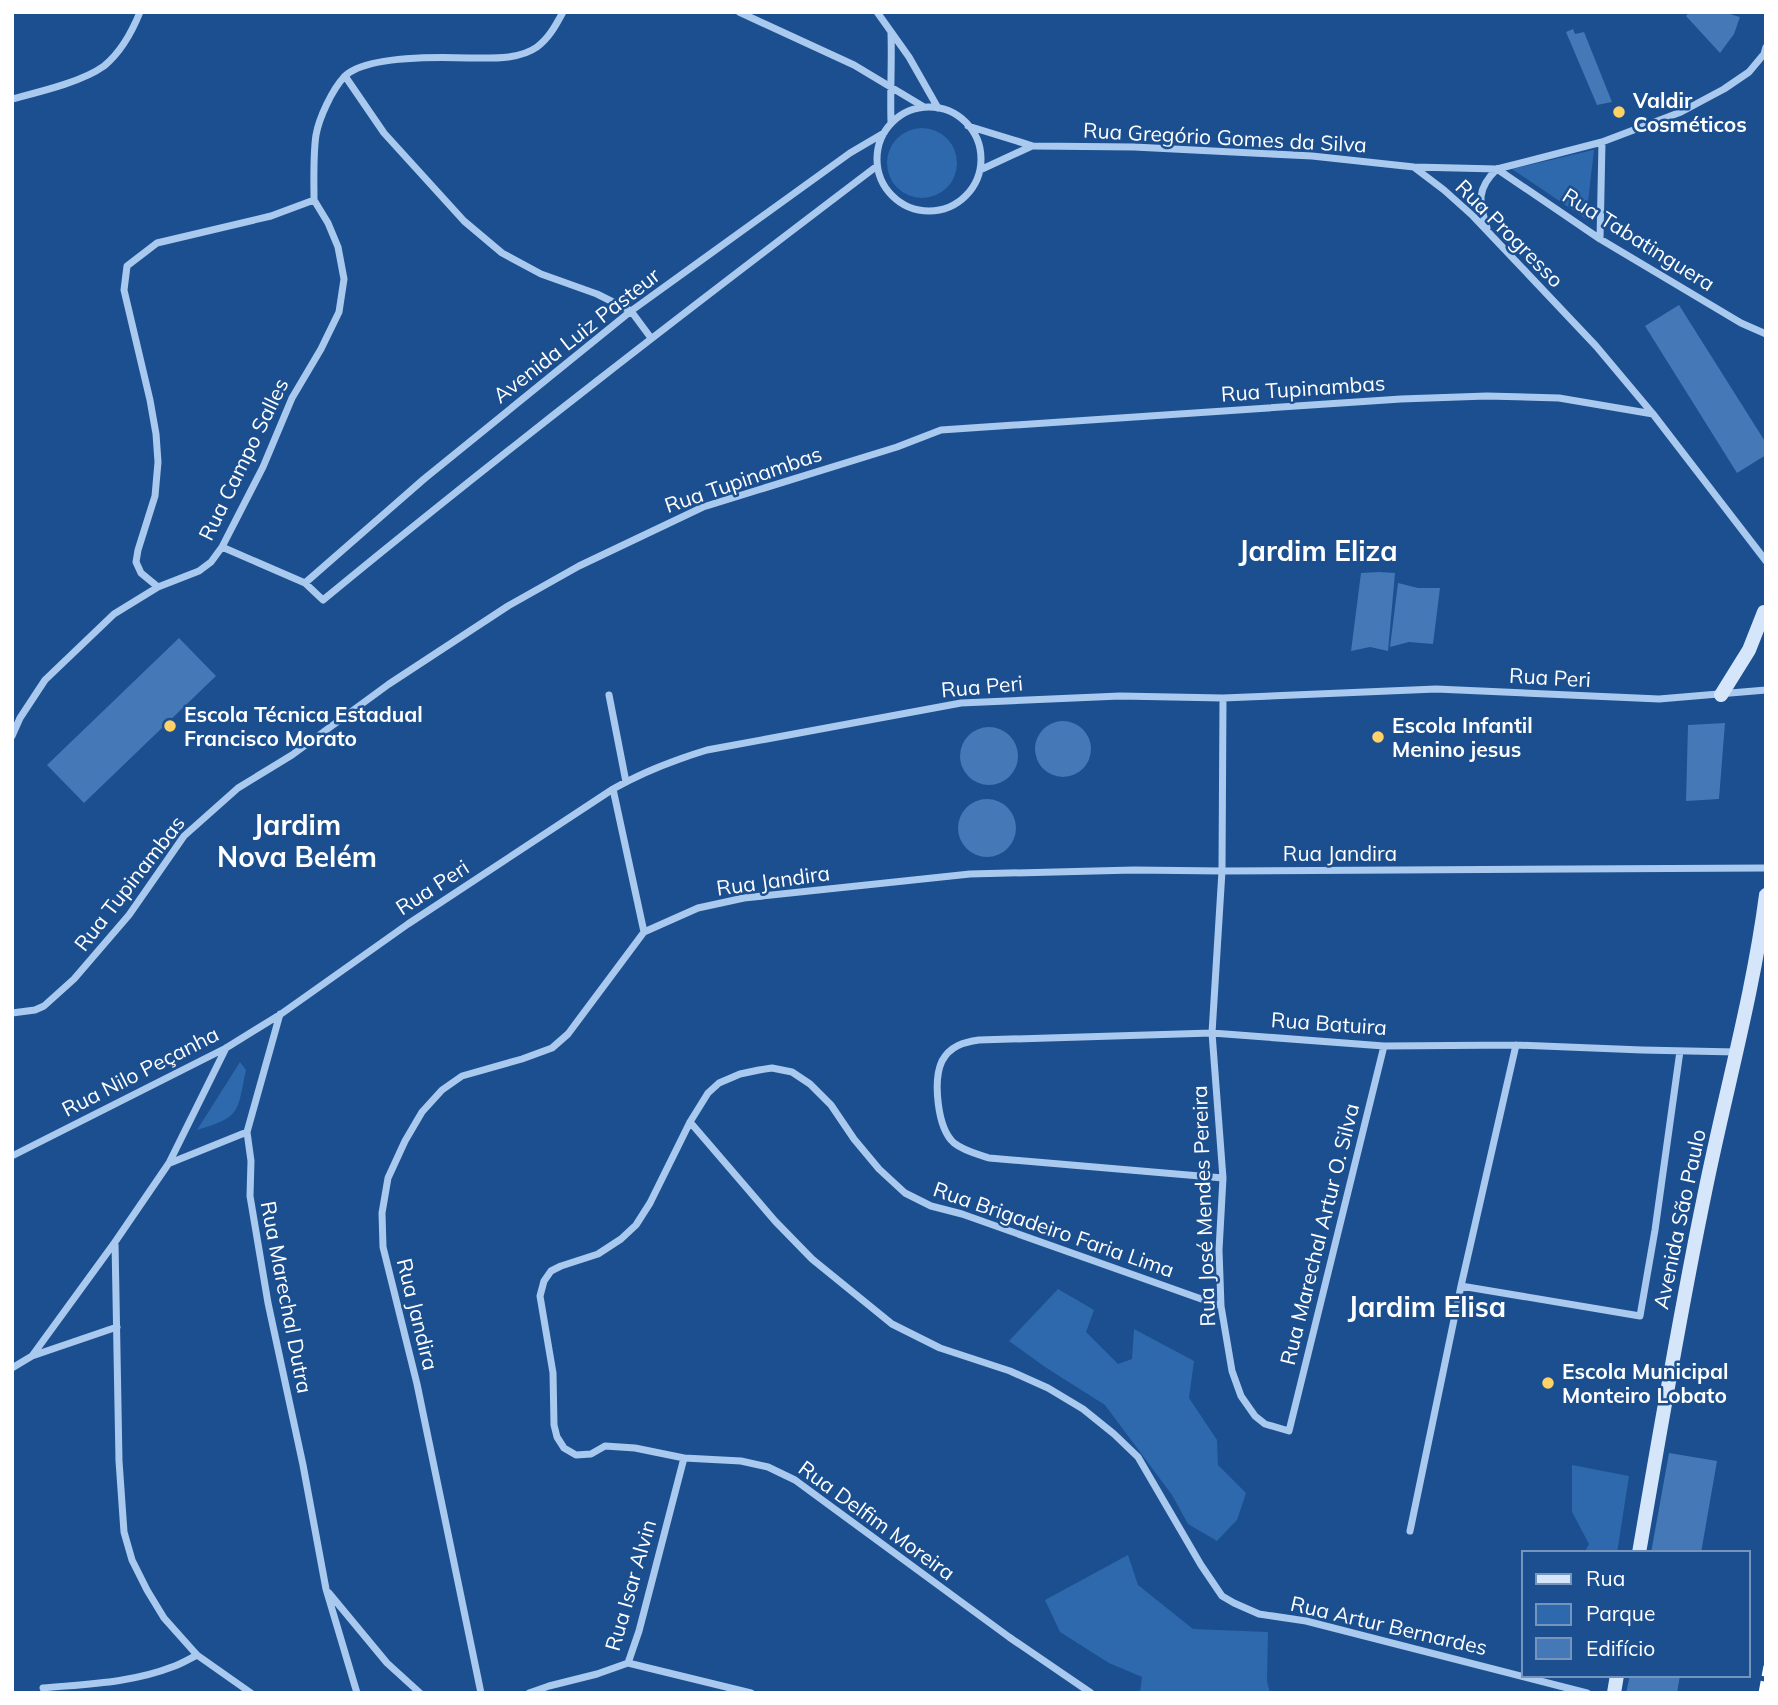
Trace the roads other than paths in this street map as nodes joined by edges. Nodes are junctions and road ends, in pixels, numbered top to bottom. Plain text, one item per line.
1 (140, 12) edge
2 (563, 12) edge
3 (739, 12) edge
4 (877, 12) edge
5 (891, 32) junction
6 (1766, 47) edge
7 (345, 76) junction
8 (890, 86) junction
9 (12, 99) edge
10 (924, 107) junction
11 (938, 108) junction
12 (891, 122) junction
13 (968, 126) junction
14 (884, 133) junction
15 (1602, 142) junction
16 (1033, 146) junction
17 (877, 166) junction
18 (1414, 167) junction
19 (1497, 169) junction
20 (980, 170) junction
21 (314, 200) junction
22 (1488, 233) junction
23 (1600, 239) junction
24 (631, 311) junction
25 (1766, 334) edge
26 (651, 338) junction
27 (1653, 414) junction
28 (222, 547) junction
29 (1766, 561) edge
30 (305, 583) junction
31 (158, 587) junction
32 (1765, 606) edge
33 (1766, 637) edge
34 (1766, 690) edge
35 (609, 695) dead end
36 (1721, 695) junction
37 (1223, 698) junction
38 (12, 736) edge
39 (626, 782) junction
40 (613, 789) junction
41 (1766, 868) edge
42 (1222, 872) junction
43 (1766, 895) edge
44 (644, 932) junction
45 (13, 1013) edge
46 (281, 1014) junction
47 (1212, 1033) junction
48 (1384, 1045) junction
49 (1516, 1045) junction
50 (226, 1048) junction
51 (1680, 1051) junction
52 (1736, 1052) junction
53 (690, 1122) junction
54 (247, 1132) junction
55 (12, 1156) edge
56 (169, 1163) junction
57 (1223, 1178) junction
58 (115, 1242) junction
59 (1461, 1286) junction
60 (1221, 1306) junction
61 (117, 1328) junction
62 (32, 1356) junction
63 (12, 1368) edge
64 (1289, 1432) joint
65 (576, 1455) joint
66 (684, 1458) junction
67 (1410, 1531) dead end
68 (1639, 1551) edge
69 (326, 1589) junction
70 (197, 1655) junction
71 (628, 1663) junction
72 (1522, 1676) edge
73 (1525, 1677) edge
74 (43, 1688) dead end
75 (251, 1693) edge
76 (357, 1693) edge
77 (420, 1693) edge
78 (481, 1693) edge
79 (529, 1693) edge
80 (751, 1693) edge
81 (1091, 1693) edge
82 (1587, 1693) edge

1 - 9 street
2 - 7 street
3 - 8 street
4 - 5 street
5 - 8 street
5 - 11 street
6 - 15 street, Rua Progresso
7 - 21 street
7 - 24 street
8 - 10 street
8 - 12 street
10 - 11 street
10 - 12 street
11 - 13 street
12 - 14 street
13 - 16 street, Rua Gregório Gomes da Silva
13 - 20 street
14 - 17 street
14 - 24 street, Avenida Luiz Pasteur
15 - 19 street, Rua Progresso
15 - 23 street
16 - 18 street, Rua Gregório Gomes da Silva
16 - 20 street, Rua Gregório Gomes da Silva
17 - 20 street
17 - 26 street
18 - 19 street, Rua Progresso
18 - 22 street, Rua Progresso
19 - 22 street
19 - 23 street, Rua Tabatinguera
21 - 28 street, Rua Campo Salles
21 - 31 street
22 - 27 street, Rua Progresso
23 - 25 street, Rua Tabatinguera
24 - 26 street
24 - 30 street, Avenida Luiz Pasteur
26 - 30 street
27 - 29 street, Rua Progresso
27 - 45 street, Rua Tupinambas
28 - 30 street
28 - 31 street, Rua Campo Salles
31 - 38 street, Rua Campo Salles
32 - 33 main road
32 - 36 main road
34 - 36 street, Rua Peri
35 - 39 street
36 - 37 street, Rua Peri
37 - 39 street, Rua Peri
37 - 42 street, Rua José Mendes Pereira
39 - 40 street, Rua Peri
40 - 44 street
40 - 46 street, Rua Peri
41 - 42 street, Rua Jandira
42 - 44 street, Rua Jandira
42 - 47 street, Rua José Mendes Pereira
43 - 52 main road, Avenida São Paulo
44 - 78 street, Rua Jandira
46 - 50 street, Rua Nilo Peçanha
46 - 54 street, Rua Marechal Dutra
47 - 48 street, Rua Batuira
47 - 57 street, Rua José Mendes Pereira
47 - 57 street, Rua Batuira
48 - 49 street, Rua Batuira
48 - 64 street, Rua Marechal Artur O. Silva
49 - 51 street, Rua Batuira
49 - 59 street
50 - 55 street, Rua Nilo Peçanha
50 - 56 street
51 - 52 street, Rua Batuira
51 - 59 street
52 - 68 main road, Avenida São Paulo
53 - 60 street, Rua Brigadeiro Faria Lima
53 - 65 street, Rua Brigadeiro Faria Lima
53 - 72 street, Rua Artur Bernardes
54 - 56 street
54 - 69 street, Rua Marechal Dutra
56 - 58 street
57 - 60 street, Rua José Mendes Pereira
58 - 61 street
58 - 62 street
59 - 67 street
60 - 64 street, Rua José Mendes Pereira
61 - 62 street
61 - 70 street
62 - 63 street
65 - 66 street, Rua Delfim Moreira
66 - 71 street, Rua Isar Alvin
66 - 81 street, Rua Delfim Moreira
69 - 76 street, Rua Marechal Dutra
69 - 77 street
70 - 74 street
70 - 75 street
71 - 79 street, Rua Isar Alvin
71 - 80 street
73 - 82 street, Rua Artur Bernardes

